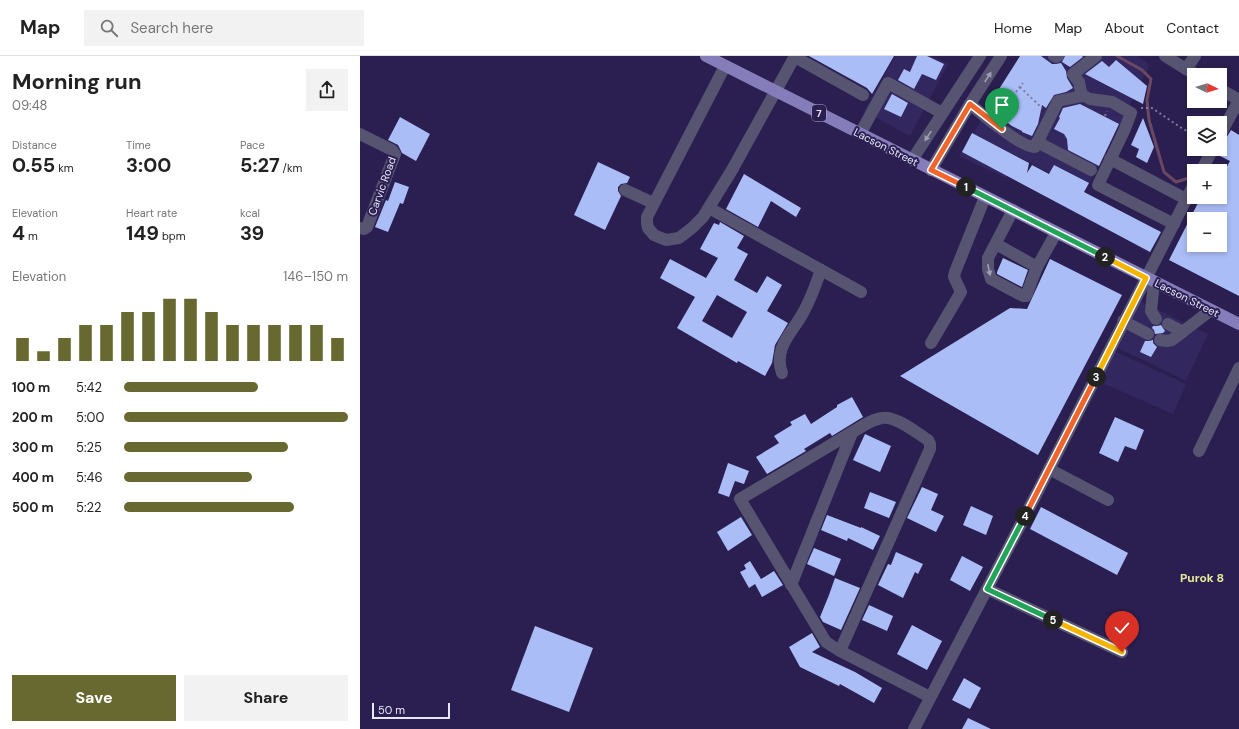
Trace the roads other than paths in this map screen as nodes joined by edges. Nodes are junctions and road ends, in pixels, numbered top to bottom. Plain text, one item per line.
1 (706, 56) edge
2 (795, 56) edge
3 (980, 56) edge
4 (1001, 56) edge
5 (1054, 56) edge
6 (1058, 56) edge
7 (1096, 56) edge
8 (1165, 56) edge
9 (1195, 56) edge
10 (725, 66) junction
11 (1193, 68) edge
12 (1187, 69) edge
13 (776, 92) junction
14 (1227, 93) edge
15 (863, 95) dead end
16 (1086, 97) junction
17 (1239, 100) edge
18 (970, 104) junction
19 (942, 113) junction
20 (1227, 122) edge
21 (360, 134) edge
22 (860, 134) junction
23 (1037, 142) junction
24 (912, 160) junction
25 (1110, 160) junction
26 (931, 170) junction
27 (1091, 170) dead end
28 (625, 190) dead end
29 (985, 196) junction
30 (1186, 199) joint
31 (653, 203) junction
32 (709, 208) junction
33 (1013, 210) junction
34 (1174, 224) junction
35 (360, 228) edge
36 (1056, 233) junction
37 (996, 244) junction
38 (1038, 267) junction
39 (821, 270) junction
40 (1150, 280) junction
41 (861, 292) dead end
42 (1211, 310) junction
43 (1156, 319) dead end
44 (1123, 321) junction
45 (1168, 324) dead end
46 (1239, 324) edge
47 (1183, 332) junction
48 (1148, 334) dead end
49 (1160, 340) dead end
50 (931, 343) dead end
51 (1239, 368) edge
52 (782, 373) dead end
53 (852, 433) junction
54 (1199, 451) dead end
55 (1049, 469) junction
56 (1108, 500) dead end
57 (791, 585) junction
58 (987, 589) junction
59 (840, 651) junction
60 (1122, 652) dead end
61 (930, 697) junction
62 (914, 729) edge

1 - 10 main road, Lacson Street / 7
2 - 13 street
2 - 15 street
3 - 19 street
18 -> 4 street
5 - 6 street
7 - 16 street
8 - 12 street
9 - 11 street
10 - 13 main road, Lacson Street / 7
10 - 31 street
13 - 22 main road, Lacson Street / 7
13 - 32 street
14 - 17 street
16 - 23 street
16 - 25 street
17 - 20 street
18 - 23 street
18 - 26 street
19 - 22 street
19 -> 24 street
21 - 35 street, Carvic Road
22 - 24 main road, Lacson Street / 7
23 - 27 street
24 - 26 main road, Lacson Street / 7
25 - 30 street
25 - 34 street
26 - 29 main road, Lacson Street / 7
28 - 31 street
29 - 33 main road, Lacson Street / 7
29 - 50 street
30 - 34 street
31 - 32 street
32 - 39 street
33 - 36 main road, Lacson Street / 7
33 - 37 street
34 - 40 street
36 - 38 street
36 - 40 main road, Lacson Street / 7
37 - 38 street
37 -> 38 street
39 - 41 street
39 - 52 street
40 - 42 main road, Lacson Street / 7
40 - 43 street
40 - 44 street
42 - 46 main road, Lacson Street / 7
42 - 47 street
44 - 48 street
44 - 55 street
45 - 47 street
47 - 49 street
51 - 54 street
53 - 57 street
53 - 57 street
53 - 59 street
55 - 56 street
55 - 58 street
57 - 59 street
58 - 60 street
58 - 61 street
59 - 61 street
61 - 62 street

